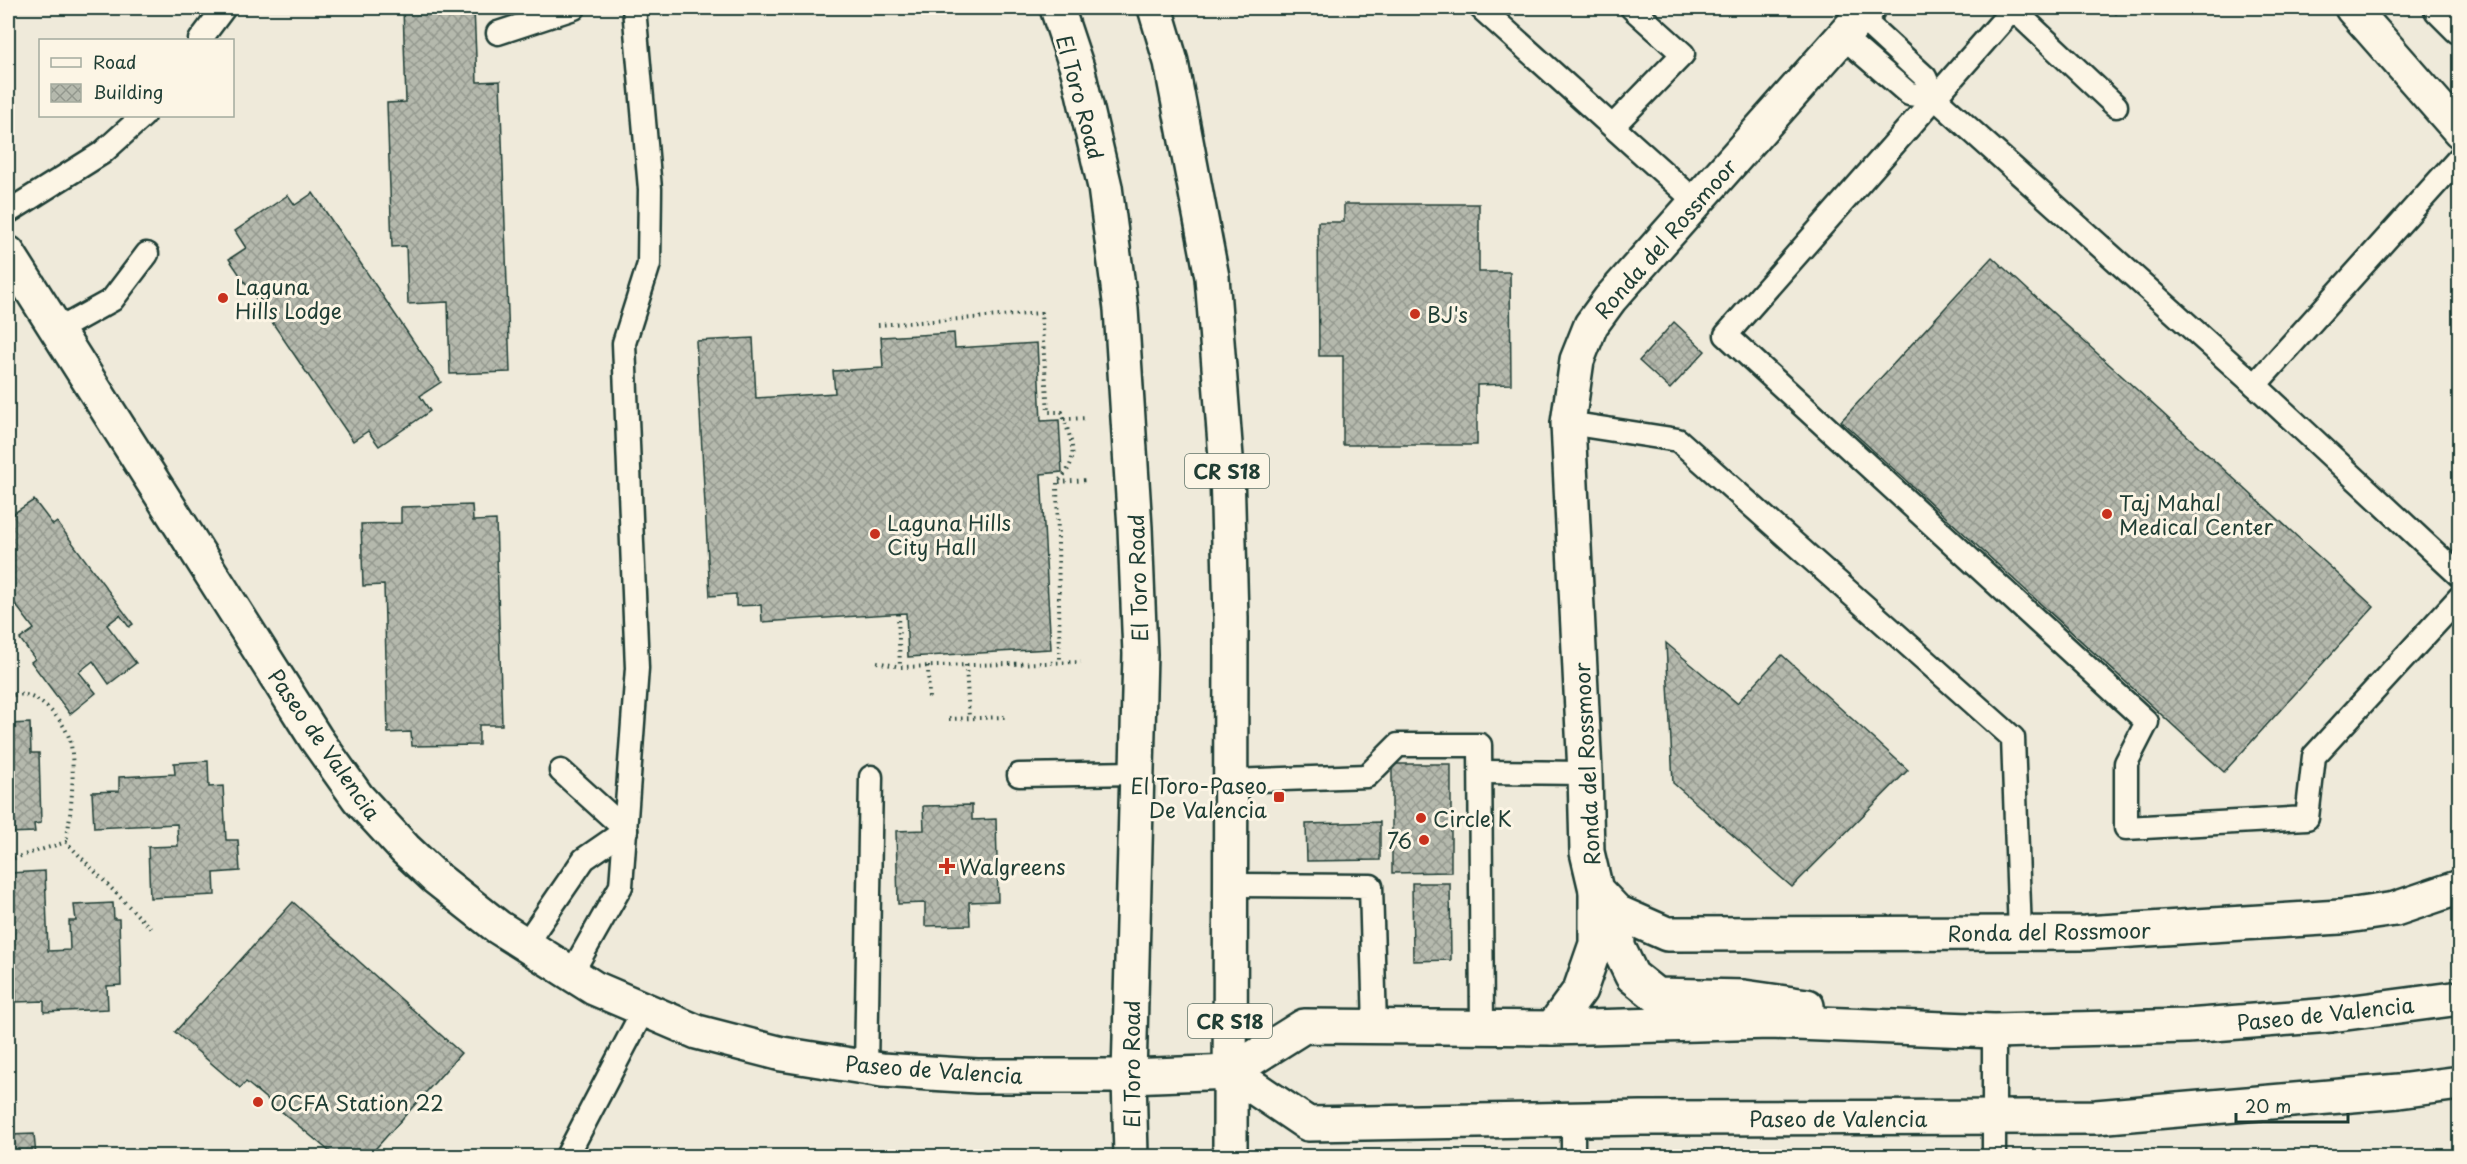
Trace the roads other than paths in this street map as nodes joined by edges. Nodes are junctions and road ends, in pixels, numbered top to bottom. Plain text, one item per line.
1 (224, 8) edge
2 (574, 8) edge
3 (634, 8) edge
4 (1057, 8) edge
5 (1155, 8) edge
6 (1481, 8) edge
7 (1632, 8) edge
8 (2352, 8) edge
9 (2441, 8) edge
10 (1857, 20) edge
11 (2460, 27) edge
12 (498, 33) dead end
13 (201, 39) edge
14 (1934, 97) junction
15 (2116, 106) dead end
16 (142, 117) edge
17 (1613, 126) junction
18 (2460, 131) edge
19 (2460, 158) edge
20 (1695, 201) junction
21 (8, 212) edge
22 (8, 253) edge
23 (147, 254) dead end
24 (58, 330) junction
25 (2255, 386) junction
26 (1568, 423) junction
27 (2460, 576) edge
28 (2460, 597) edge
29 (561, 771) dead end
30 (1481, 772) junction
31 (1136, 773) junction
32 (1585, 773) junction
33 (1019, 775) dead end
34 (871, 777) dead end
35 (1231, 781) junction
36 (626, 830) junction
37 (1230, 885) junction
38 (2460, 887) edge
39 (1606, 901) junction
40 (2020, 934) junction
41 (525, 945) junction
42 (571, 974) junction
43 (2460, 998) edge
44 (644, 1009) junction
45 (1840, 1025) junction
46 (1375, 1027) junction
47 (1482, 1028) junction
48 (1552, 1028) junction
49 (1994, 1031) junction
50 (866, 1068) junction
51 (1231, 1072) junction
52 (1129, 1076) junction
53 (2460, 1083) edge
54 (1996, 1118) junction
55 (1573, 1119) junction
56 (567, 1156) edge
57 (1131, 1156) edge
58 (1230, 1156) edge
59 (1573, 1156) edge
60 (1994, 1156) edge

1 - 13 lane
2 - 12 lane
3 - 36 lane
4 - 31 main road, El Toro Road
5 - 35 main road, CR S18
6 - 17 lane
7 - 17 lane
8 - 18 main road
9 - 11 main road
10 - 14 lane
10 - 20 main road, Ronda del Rossmoor
14 - 15 lane
14 - 25 lane
14 - 28 lane
16 - 21 lane
17 - 20 lane
19 - 25 lane
20 - 26 main road, Ronda del Rossmoor
22 - 24 main road, Paseo de Valencia
23 - 24 lane
24 - 41 main road, Paseo de Valencia
25 - 27 lane
26 - 32 main road, Ronda del Rossmoor
26 - 40 lane
29 - 36 lane
30 - 32 lane
30 - 35 lane
30 - 47 lane
31 - 33 lane
31 - 52 main road, El Toro Road
32 - 39 main road, Ronda del Rossmoor
34 - 50 lane
35 - 37 main road, CR S18
36 - 41 lane
36 - 42 lane
37 - 46 lane
37 - 51 main road, CR S18
38 - 40 main road, Ronda del Rossmoor
39 - 40 main road, Ronda del Rossmoor
39 - 45 main road
39 - 48 main road
41 - 42 main road, Paseo de Valencia
42 - 44 main road, Paseo de Valencia
43 - 49 main road, Paseo de Valencia
44 - 50 main road, Paseo de Valencia
44 - 56 lane
45 - 48 main road, Paseo de Valencia
45 - 49 main road, Paseo de Valencia
46 - 47 main road, Paseo de Valencia
46 - 51 main road, Paseo de Valencia
47 - 48 main road, Paseo de Valencia
49 - 54 lane
50 - 52 main road, Paseo de Valencia
51 - 52 main road, Paseo de Valencia
51 - 55 main road, Paseo de Valencia
51 - 58 main road, CR S18
52 - 57 main road, El Toro Road
53 - 54 main road, Paseo de Valencia
54 - 55 main road, Paseo de Valencia
54 - 60 lane
55 - 59 lane

